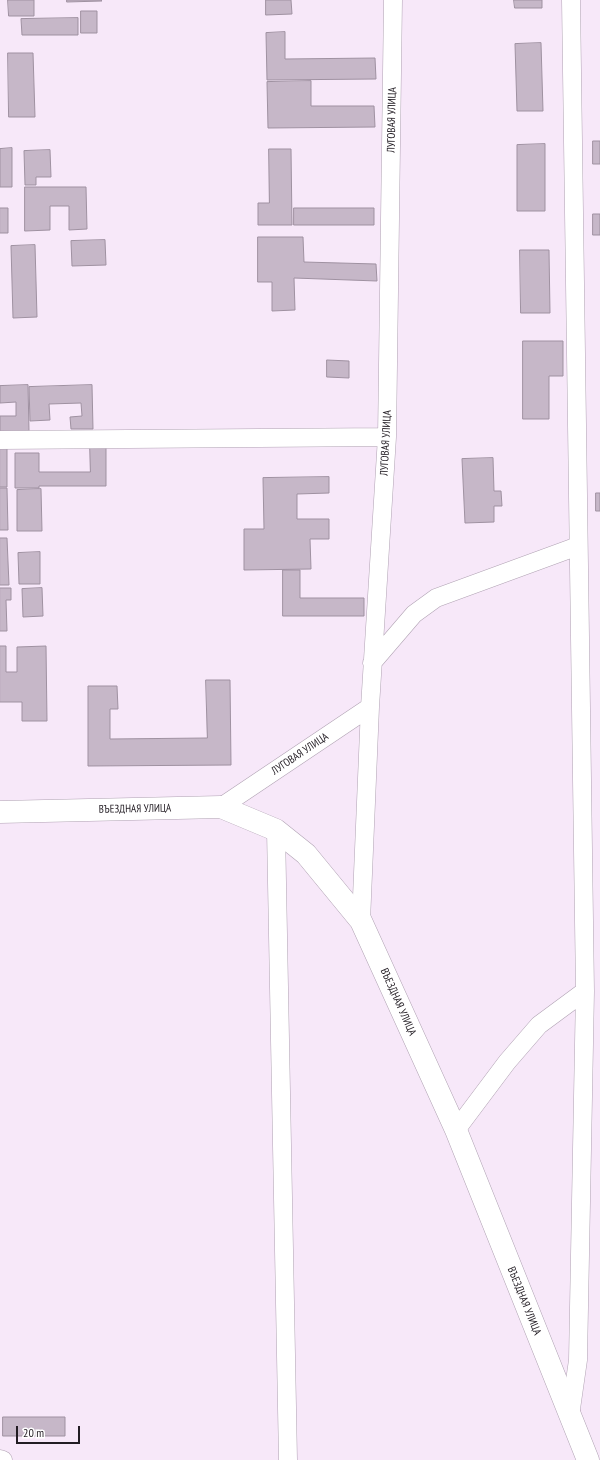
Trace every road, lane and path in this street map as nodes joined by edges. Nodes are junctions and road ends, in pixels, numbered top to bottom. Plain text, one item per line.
1 (393, 0) edge
2 (571, 0) edge
3 (387, 437) junction
4 (0, 440) edge
5 (578, 546) junction
6 (372, 663) junction
7 (370, 707) junction
8 (220, 807) junction
9 (0, 812) edge
10 (276, 830) junction
11 (362, 921) junction
12 (585, 991) junction
13 (456, 1130) junction
14 (570, 1416) junction
15 (0, 1459) edge
16 (3, 1460) edge
17 (288, 1460) edge
18 (588, 1460) edge

1 - 3 street, ЛУГОВАЯ УЛИЦА
2 - 5 street
3 - 4 street
3 - 6 street, ЛУГОВАЯ УЛИЦА
5 - 6 street
5 - 12 street
6 - 7 street, ЛУГОВАЯ УЛИЦА
7 - 8 street, ЛУГОВАЯ УЛИЦА
7 - 11 street
8 - 9 street, ВЪЕЗДНАЯ УЛИЦА
8 - 10 street, ВЪЕЗДНАЯ УЛИЦА
10 - 11 street, ВЪЕЗДНАЯ УЛИЦА
10 - 17 street
11 - 13 street, ВЪЕЗДНАЯ УЛИЦА
12 - 13 street
12 - 14 street
13 - 14 street, ВЪЕЗДНАЯ УЛИЦА
14 - 18 street, ВЪЕЗДНАЯ УЛИЦА
15 - 16 street

